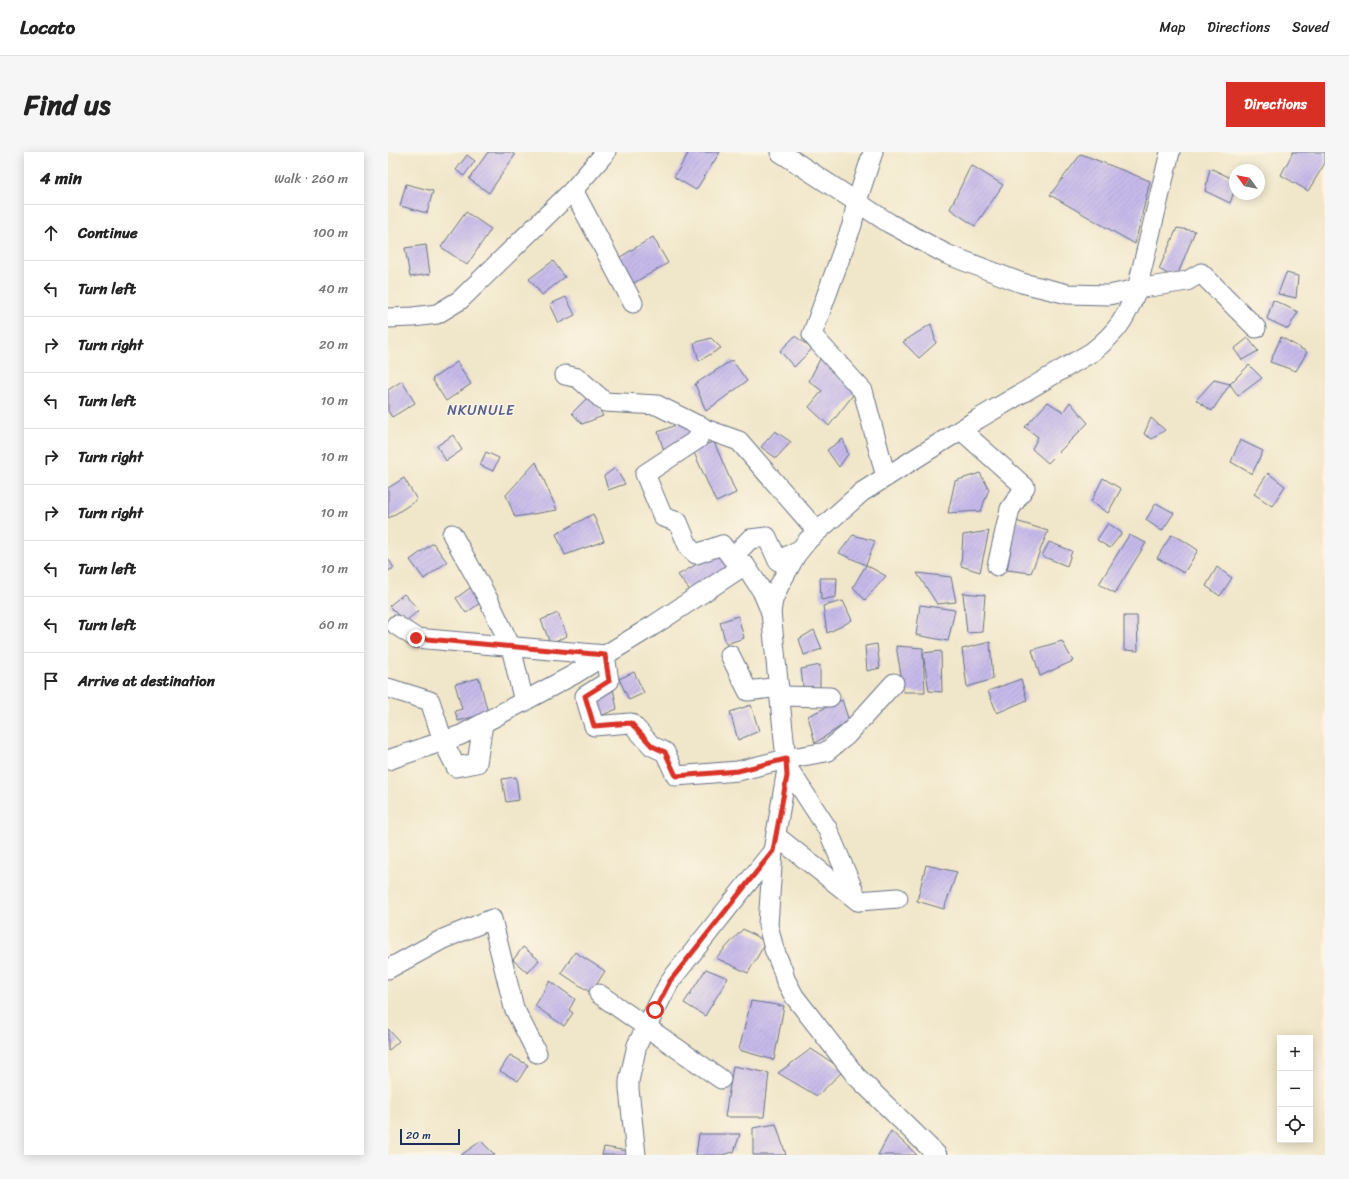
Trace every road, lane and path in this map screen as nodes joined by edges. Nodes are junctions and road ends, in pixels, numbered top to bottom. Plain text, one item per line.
1 (606, 152) edge
2 (780, 152) edge
3 (873, 152) edge
4 (1170, 152) edge
5 (573, 190) junction
6 (856, 201) junction
7 (1137, 289) junction
8 (633, 303) dead end
9 (388, 318) edge
10 (1256, 328) dead end
11 (565, 375) dead end
12 (701, 426) junction
13 (961, 430) junction
14 (886, 477) junction
15 (817, 531) junction
16 (452, 534) dead end
17 (799, 550) junction
18 (739, 562) junction
19 (997, 566) dead end
20 (772, 612) junction
21 (396, 625) dead end
22 (511, 647) junction
23 (605, 655) junction
24 (730, 656) dead end
25 (894, 683) dead end
26 (388, 688) edge
27 (779, 691) junction
28 (830, 697) dead end
29 (524, 702) junction
30 (482, 724) junction
31 (443, 742) junction
32 (388, 760) edge
33 (786, 762) junction
34 (775, 844) junction
35 (898, 898) dead end
36 (858, 901) junction
37 (388, 969) edge
38 (599, 994) dead end
39 (646, 1027) junction
40 (537, 1053) dead end
41 (721, 1079) dead end
42 (636, 1155) edge
43 (937, 1155) edge

1 - 5 street
2 - 6 street
3 - 6 street
4 - 7 street
5 - 8 street
5 - 9 street
6 - 7 street
6 - 14 street
7 - 10 street
7 - 13 street
11 - 12 street
12 - 15 street
12 - 18 street
13 - 14 street
13 - 19 street
14 - 15 street
15 - 17 street
16 - 22 street
17 - 18 street
17 - 20 street
18 - 20 street
18 - 23 street
20 - 27 street
21 - 22 street
22 - 23 street
22 - 29 street
23 - 29 street
23 - 33 street
24 - 27 street
25 - 33 street
26 - 31 street
27 - 28 street
27 - 33 street
29 - 30 street
30 - 31 street
30 - 31 street
31 - 32 street
33 - 34 street
33 - 36 street
34 - 36 street
34 - 39 street
34 - 43 street
35 - 36 street
37 - 40 street
38 - 39 street
39 - 41 street
39 - 42 street

